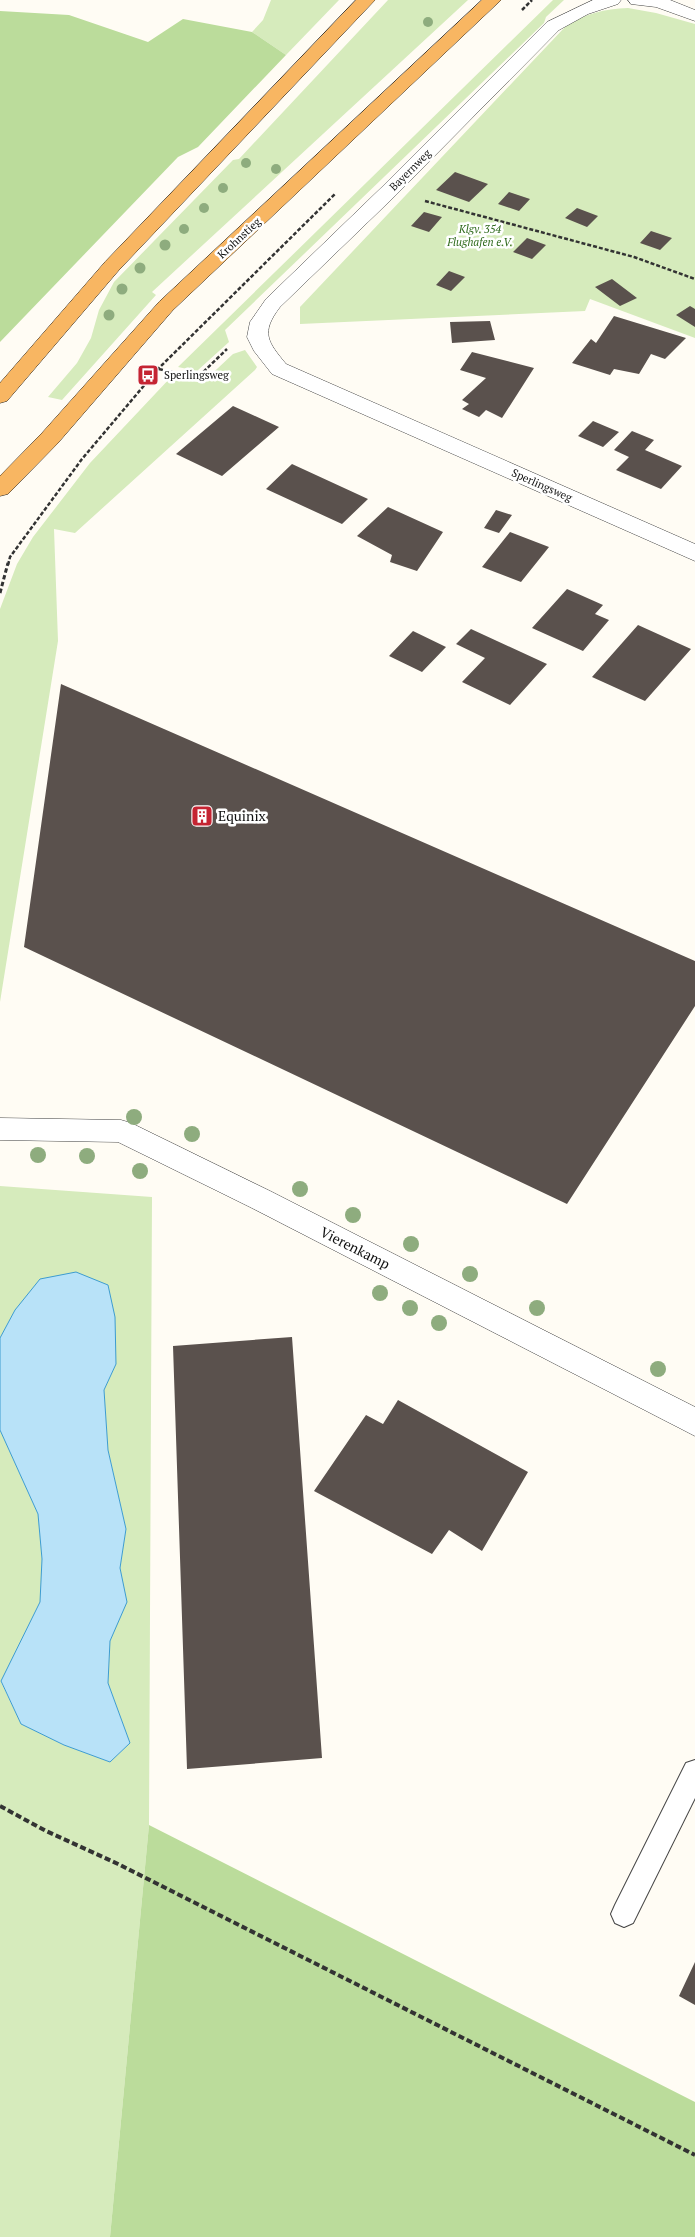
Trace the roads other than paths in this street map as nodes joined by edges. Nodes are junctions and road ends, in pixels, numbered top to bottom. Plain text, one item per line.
1 (366, 0) edge
2 (492, 0) edge
3 (612, 0) edge
4 (637, 0) edge
5 (660, 1) edge
6 (695, 16) edge
7 (279, 368) joint
8 (0, 396) edge
9 (0, 489) edge
10 (695, 553) edge
11 (0, 1129) edge
12 (695, 1422) edge
13 (695, 1772) edge
14 (624, 1914) dead end

1 - 8 highway
2 - 9 highway, Krohnstieg
3 - 7 street, Bayernweg
4 - 5 street
5 - 6 street
7 - 10 street, Sperlingsweg
11 - 12 street, Vierenkamp
13 - 14 lane

